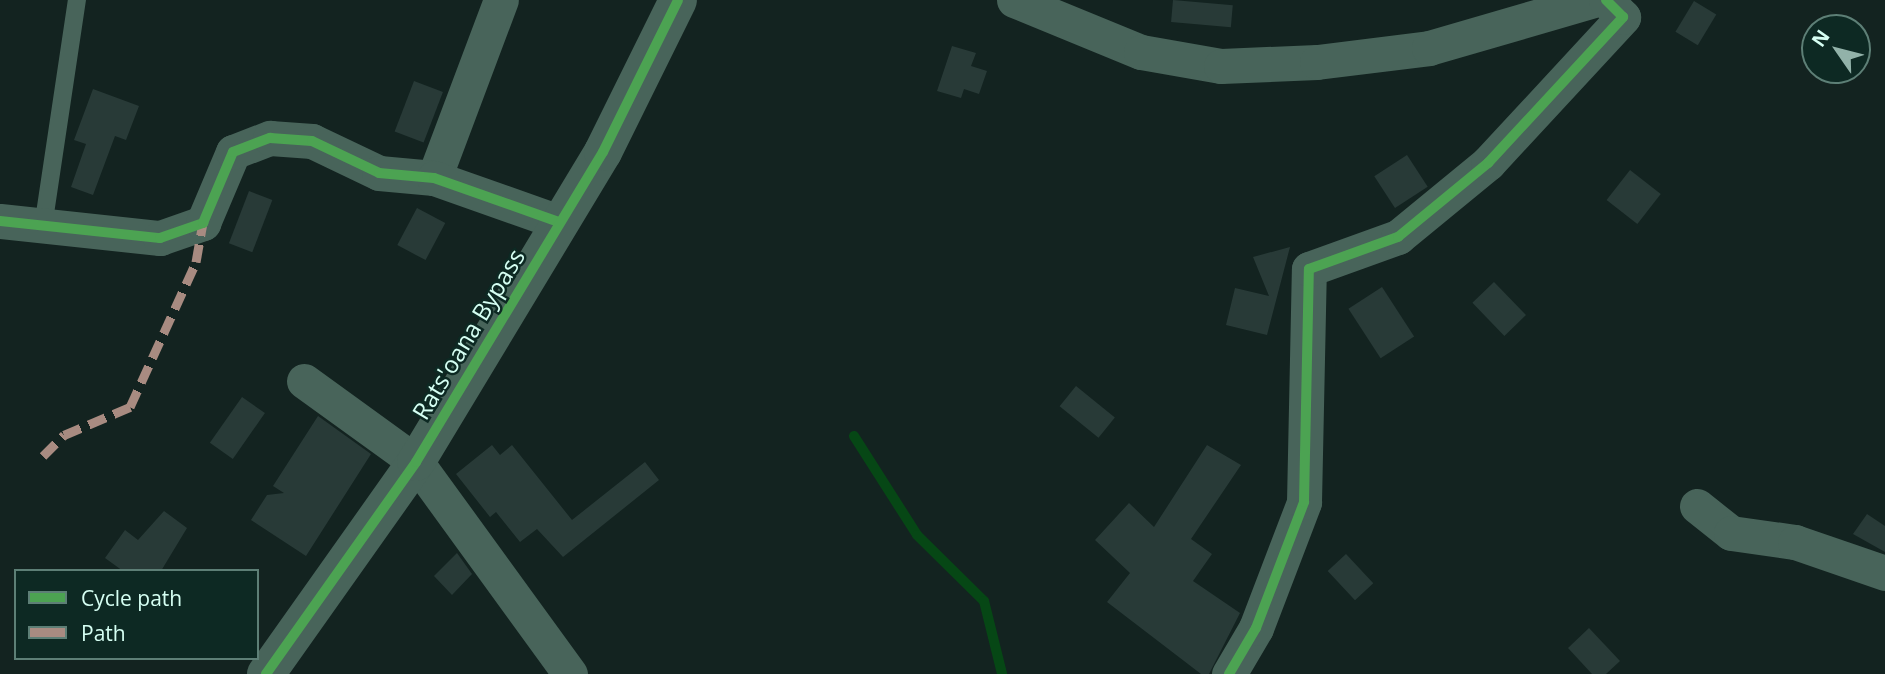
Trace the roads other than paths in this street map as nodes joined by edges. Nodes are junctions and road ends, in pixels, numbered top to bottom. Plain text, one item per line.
1 (77, 0) edge
2 (501, 0) edge
3 (678, 0) edge
4 (1014, 0) edge
5 (1594, 0) edge
6 (1606, 0) edge
7 (1078, 13) edge
8 (434, 177) junction
9 (0, 221) edge
10 (559, 222) junction
11 (43, 227) junction
12 (304, 381) dead end
13 (416, 462) junction
14 (1697, 506) dead end
15 (1885, 573) edge
16 (267, 674) edge
17 (570, 674) edge
18 (1229, 674) edge

1 - 11 lane
2 - 8 street
3 - 10 street, Rats'oana Bypass
4 - 7 street
5 - 7 street
6 - 18 street
8 - 10 street
8 - 11 street
9 - 11 street
10 - 13 street, Rats'oana Bypass
12 - 13 street
13 - 16 street, Rats'oana Bypass
13 - 17 street
14 - 15 street

